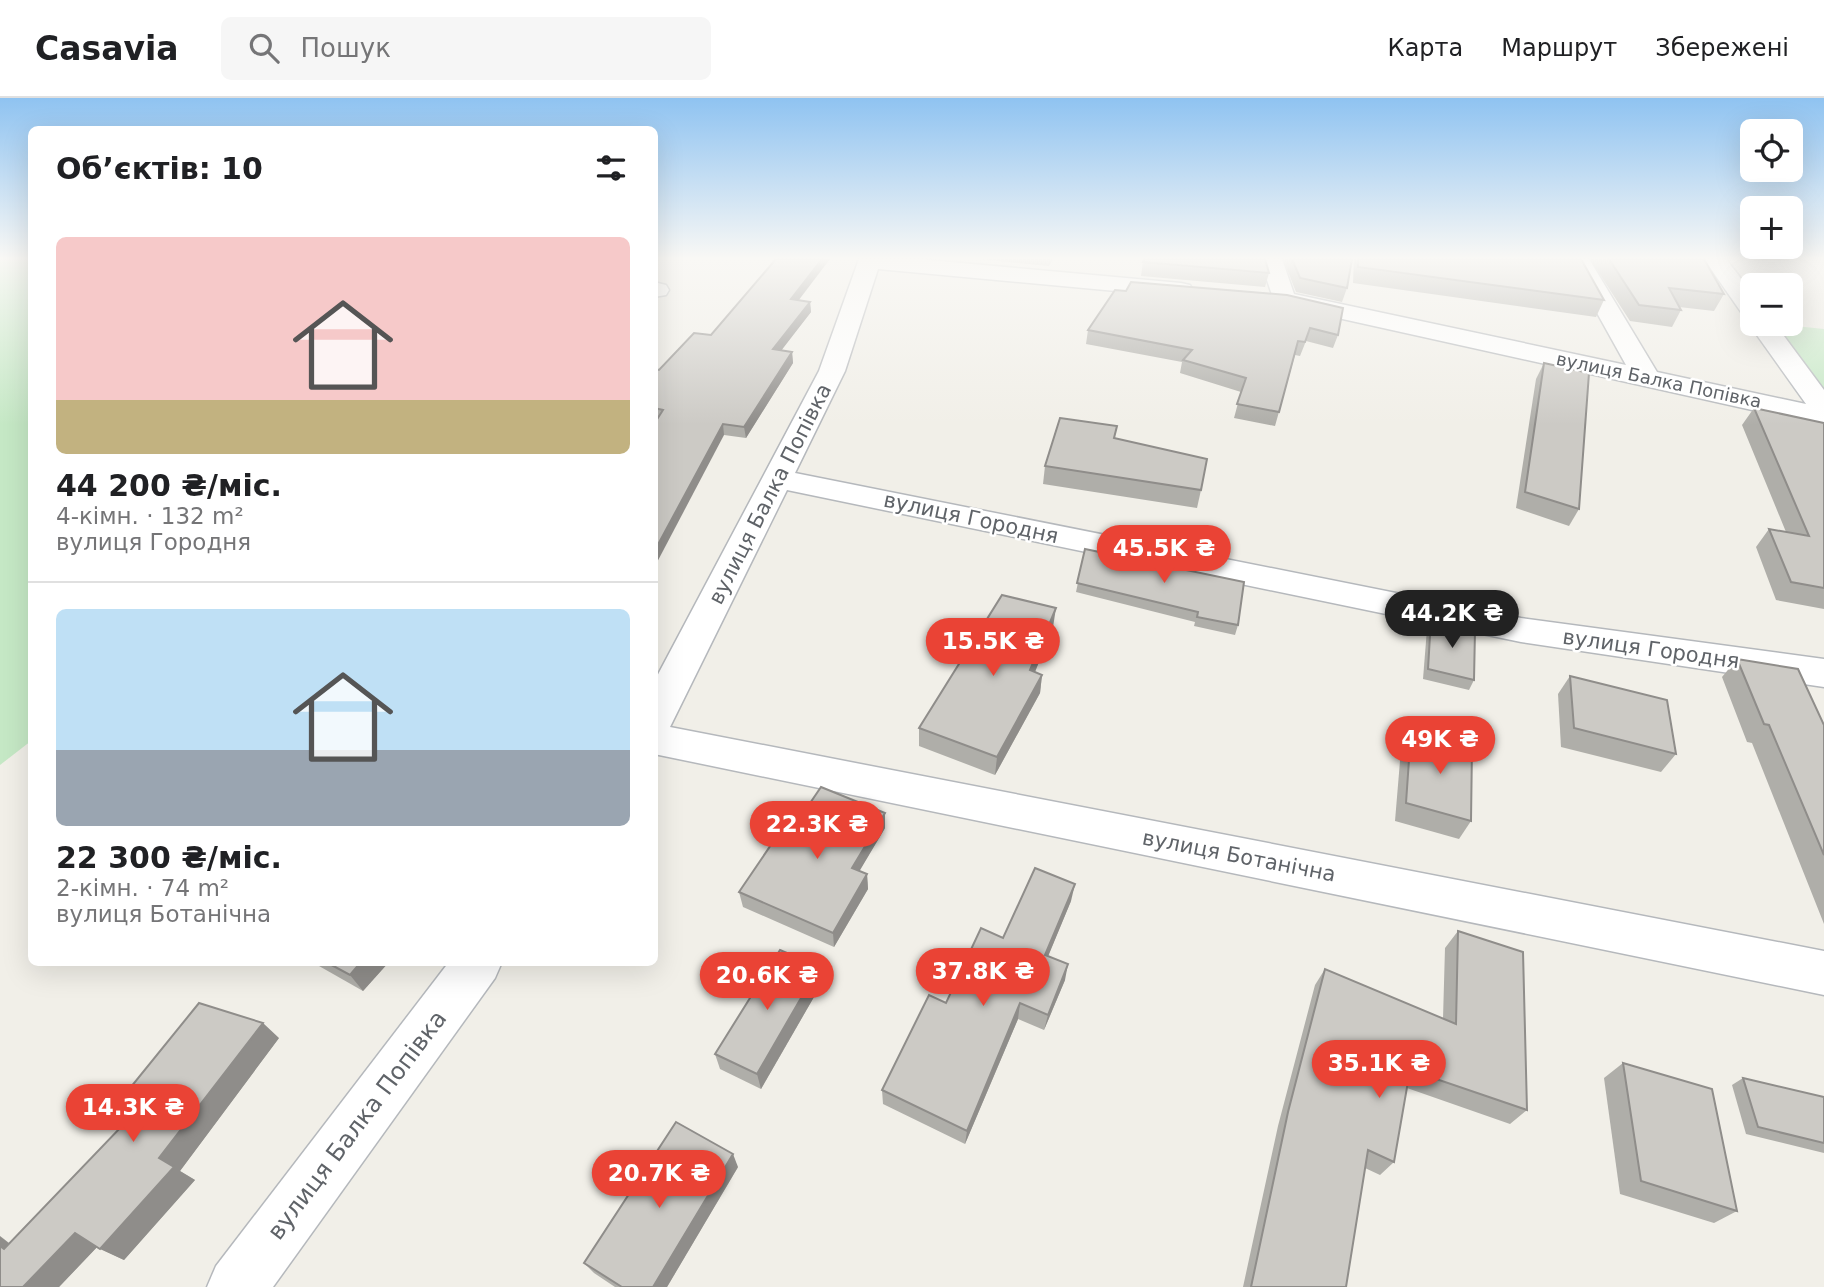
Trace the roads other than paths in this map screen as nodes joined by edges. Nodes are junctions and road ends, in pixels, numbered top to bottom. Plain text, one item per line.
1 (851, 314) edge
2 (1356, 314) edge
3 (1610, 314) edge
4 (1771, 336) edge
5 (1646, 377) junction
6 (1824, 410) edge
7 (1824, 417) edge
8 (780, 479) junction
9 (1824, 673) edge
10 (658, 712) edge
11 (658, 740) edge
12 (475, 966) edge
13 (1824, 973) edge
14 (237, 1287) edge

1 - 8 street, вулиця Балка Попівка
2 - 5 street, вулиця Балка Попівка
3 - 5 street
4 - 6 street
5 - 7 street, вулиця Балка Попівка
8 - 9 street, вулиця Городня
8 - 10 street, вулиця Балка Попівка
11 - 13 street, вулиця Ботанічна
12 - 14 street, вулиця Балка Попівка

